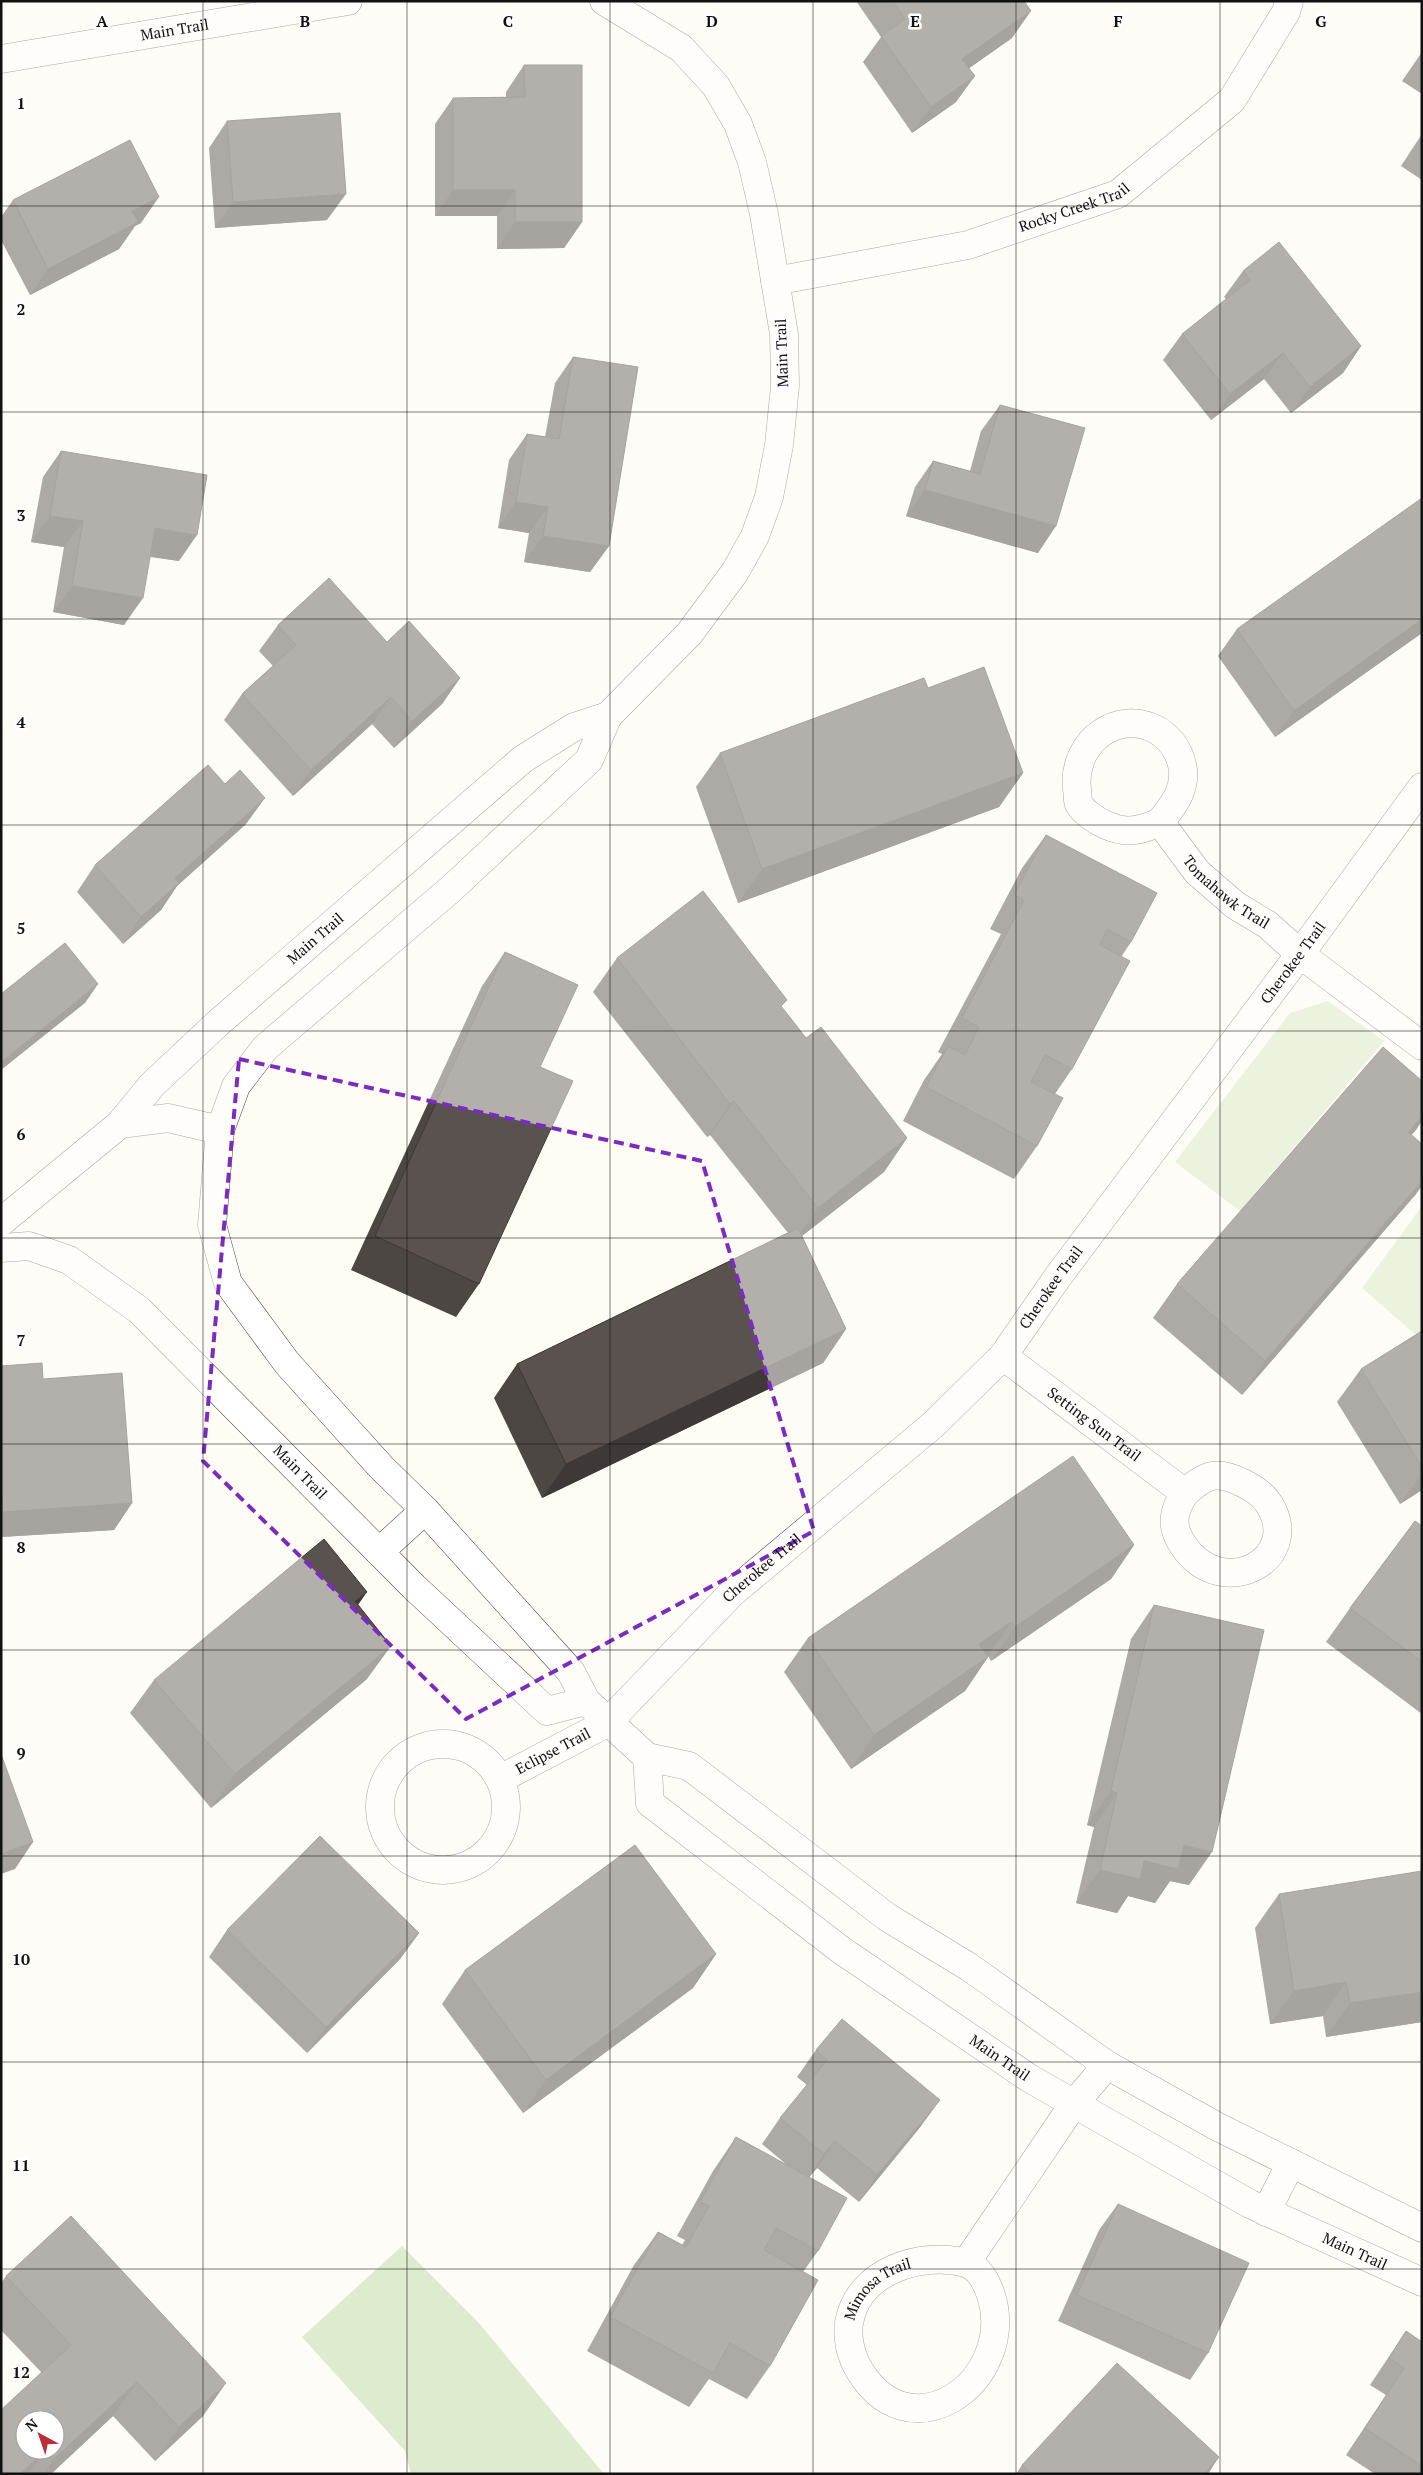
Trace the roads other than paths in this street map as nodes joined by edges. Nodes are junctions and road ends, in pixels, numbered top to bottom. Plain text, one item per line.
1 (348, 1) edge
2 (604, 1) edge
3 (1289, 1) edge
4 (1, 59) edge
5 (775, 281) junction
6 (608, 716) junction
7 (1422, 787) edge
8 (1160, 822) dead end
9 (1300, 954) junction
10 (1422, 1046) edge
11 (120, 1124) junction
12 (220, 1130) junction
13 (1, 1222) edge
14 (1, 1248) edge
15 (1003, 1356) junction
16 (1185, 1492) dead end
17 (425, 1510) junction
18 (379, 1552) junction
19 (586, 1701) junction
20 (607, 1723) junction
21 (647, 1757) junction
22 (500, 1779) junction
23 (1107, 2064) junction
24 (1073, 2105) junction
25 (1291, 2164) junction
26 (1266, 2212) junction
27 (1422, 2228) edge
28 (966, 2263) junction
29 (1422, 2282) edge

1 - 4 street, Main Trail
2 - 5 street, Main Trail
3 - 5 street, Rocky Creek Trail
5 - 6 street, Main Trail
6 - 11 street, Main Trail
6 - 12 street, Main Trail
7 - 9 street, Cherokee Trail
8 - 9 street, Tomahawk Trail
9 - 10 street, Tomahawk Trail
9 - 15 street, Cherokee Trail
11 - 12 street
11 - 13 street, Main Trail
12 - 17 street, Main Trail
14 - 18 street, Main Trail
15 - 16 street, Setting Sun Trail
15 - 20 street, Cherokee Trail
17 - 18 street
17 - 19 street, Main Trail
18 - 19 street, Main Trail
19 - 20 street, Main Trail
20 - 21 street, Main Trail
20 - 22 street, Eclipse Trail
21 - 23 street, Main Trail
21 - 24 street, Main Trail
22 - 22 street, Eclipse Trail
23 - 24 street
23 - 25 street, Main Trail
24 - 26 street, Main Trail
24 - 28 street
25 - 26 street
25 - 27 street, Main Trail
26 - 29 street, Main Trail
28 - 28 street, Mimosa Trail

